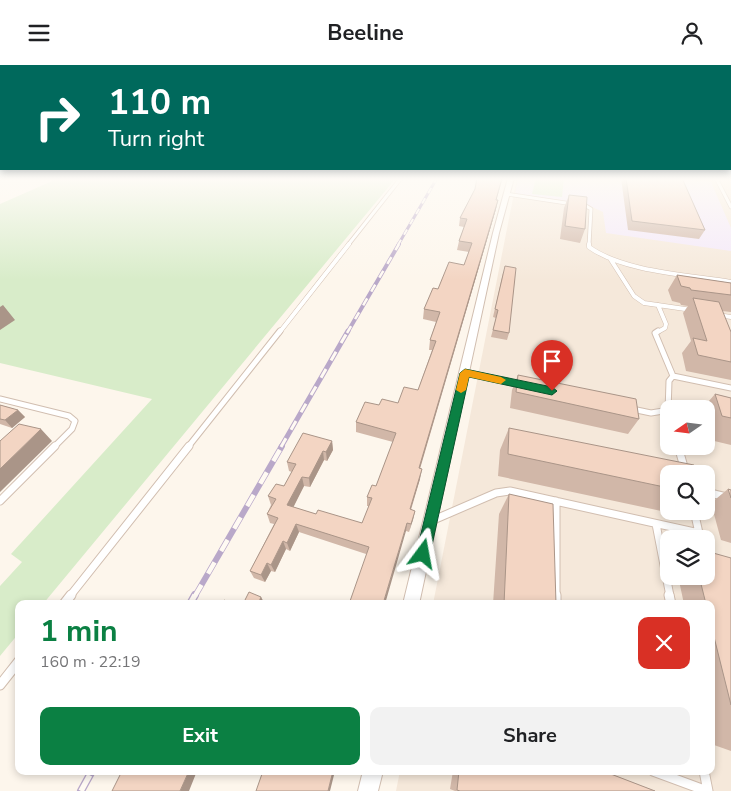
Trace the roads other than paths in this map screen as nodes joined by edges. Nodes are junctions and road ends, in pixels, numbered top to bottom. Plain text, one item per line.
1 (374, 212) edge
2 (503, 212) edge
3 (590, 212) edge
4 (611, 260) junction
5 (731, 281) edge
6 (658, 305) junction
7 (694, 311) edge
8 (712, 314) edge
9 (721, 315) junction
10 (731, 317) edge
11 (724, 324) edge
12 (465, 373) junction
13 (673, 376) junction
14 (531, 387) edge
15 (731, 388) edge
16 (0, 399) edge
17 (668, 400) edge
18 (624, 407) edge
19 (660, 412) edge
20 (715, 494) edge
21 (731, 498) edge
22 (0, 501) edge
23 (556, 501) junction
24 (696, 520) edge
25 (431, 521) junction
26 (656, 524) junction
27 (67, 600) edge
28 (412, 600) edge
29 (556, 600) edge
30 (670, 600) edge
31 (15, 666) edge
32 (0, 685) edge
33 (372, 775) edge
34 (664, 775) edge
35 (705, 775) edge
36 (368, 791) edge
37 (707, 791) edge

1 - 27 lane
2 - 12 street
3 - 4 lane
4 - 5 lane
4 - 6 lane
6 - 7 lane
6 - 13 lane
8 - 9 lane
9 - 10 lane
9 - 11 lane
12 - 14 lane
12 - 25 street
13 - 15 lane
13 - 17 lane
16 - 22 lane
18 - 19 lane
20 - 21 lane
23 - 25 lane
23 - 26 lane
23 - 29 lane
24 - 26 lane
25 - 28 street
26 - 30 lane
31 - 32 lane
33 - 36 street
34 - 37 lane
35 - 37 lane

